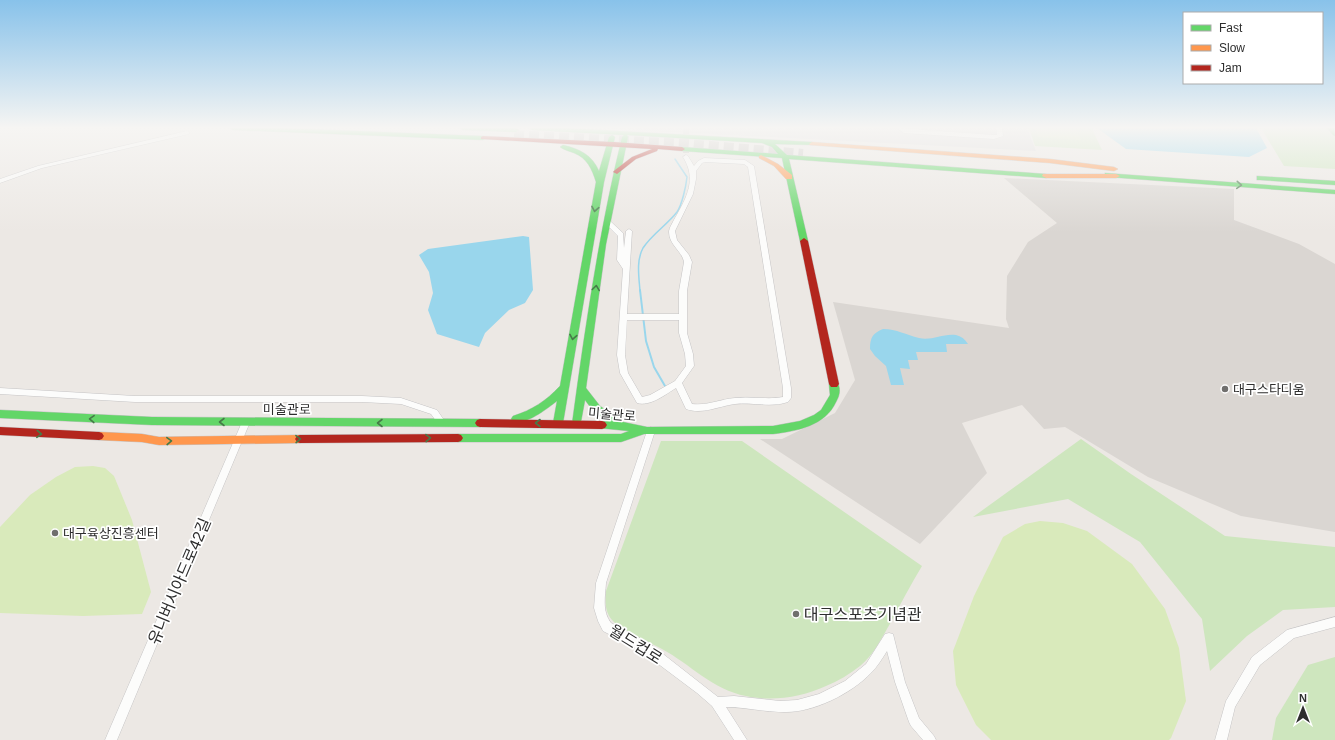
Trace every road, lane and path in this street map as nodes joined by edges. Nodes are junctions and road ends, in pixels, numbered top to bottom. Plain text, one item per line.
1 (60, 163) edge
2 (592, 163) edge
3 (605, 163) edge
4 (619, 163) edge
5 (626, 163) edge
6 (689, 163) tunnel mouth
7 (700, 163) edge
8 (745, 163) edge
9 (771, 163) edge
10 (789, 163) edge
11 (812, 163) edge
12 (853, 163) edge
13 (975, 163) edge
14 (1059, 163) edge
15 (693, 171) junction
16 (795, 171) junction
17 (1115, 172) junction
18 (616, 173) junction
19 (0, 180) edge
20 (600, 182) junction
21 (1335, 183) edge
22 (1335, 192) edge
23 (608, 227) junction
24 (629, 231) dead end
25 (627, 269) junction
26 (624, 317) junction
27 (683, 317) junction
28 (678, 384) junction
29 (564, 388) junction
30 (581, 388) junction
31 (0, 391) edge
32 (0, 414) edge
33 (246, 422) junction
34 (442, 423) junction
35 (469, 423) junction
36 (558, 423) junction
37 (577, 424) junction
38 (622, 426) junction
39 (0, 431) edge
40 (649, 431) junction
41 (238, 439) junction
42 (1335, 622) edge
43 (716, 702) junction
44 (111, 740) edge
45 (741, 740) edge
46 (930, 740) edge
47 (1221, 740) edge

1 - 19 street
2 - 20 main road
3 - 20 main road
4 - 18 main road
5 - 18 main road
6 - 15 street
7 - 15 street
8 - 28 street
9 - 16 main road
10 - 16 main road
11 - 16 main road
12 - 17 main road
13 - 17 main road
14 - 17 main road
15 - 27 street
16 - 40 main road
17 - 21 main road
17 -> 22 main road
18 - 23 main road
20 -> 29 main road
23 - 25 street
30 -> 23 main road
24 - 25 street
25 - 26 street
26 - 27 street
26 - 28 street
27 - 28 street
29 - 35 main road
29 - 36 main road
30 - 37 main road
30 - 38 main road
31 - 34 street
33 -> 32 main road, 미술관로
34 -> 33 main road, 미술관로
33 - 41 street, 유니버시아드로42길
34 - 35 main road, 미술관로
36 -> 35 main road, 미술관로
36 - 37 main road, 미술관로
37 - 38 main road, 미술관로
38 - 40 main road, 미술관로
39 -> 41 main road, 미술관로
41 -> 40 main road, 미술관로
40 - 43 street, 월드컵로
41 - 44 street, 유니버시아드로42길
42 - 47 street
43 - 45 street, 월드컵로
43 - 46 street

